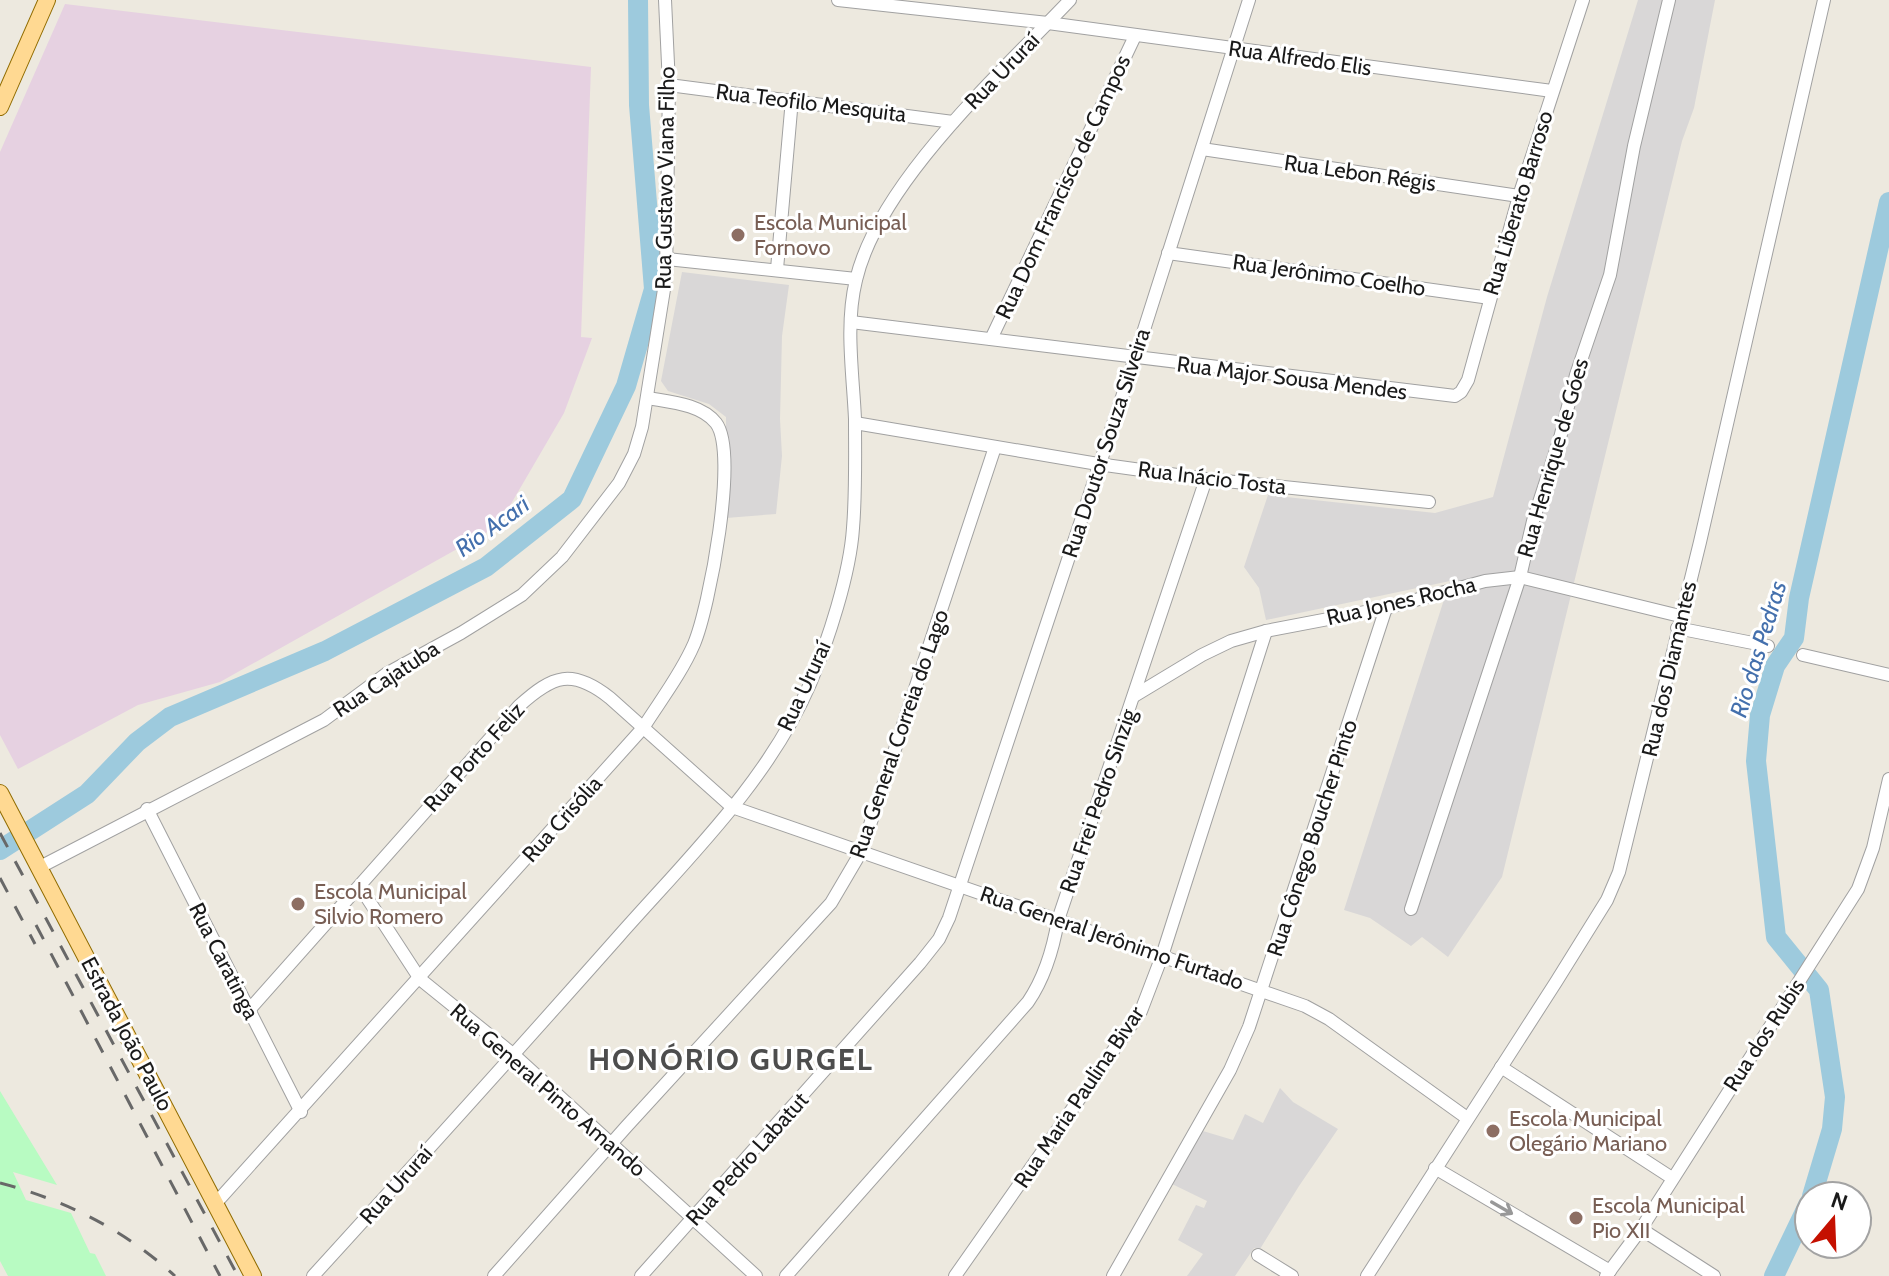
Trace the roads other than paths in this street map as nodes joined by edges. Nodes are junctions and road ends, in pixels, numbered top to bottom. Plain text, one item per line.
1 (47, 0) edge
2 (665, 0) edge
3 (838, 0) edge
4 (1070, 0) edge
5 (1249, 0) edge
6 (1583, 0) edge
7 (1669, 0) edge
8 (1824, 0) edge
9 (1048, 23) junction
10 (1135, 36) junction
11 (1234, 49) junction
12 (669, 85) junction
13 (1552, 91) junction
14 (792, 99) junction
15 (0, 107) edge
16 (953, 122) junction
17 (1202, 149) junction
18 (1519, 196) junction
19 (1168, 253) junction
20 (667, 259) junction
21 (777, 269) junction
22 (856, 279) junction
23 (1490, 298) junction
24 (851, 322) junction
25 (991, 339) junction
26 (652, 354) joint
27 (1135, 358) junction
28 (1447, 397) joint
29 (648, 398) junction
30 (855, 423) junction
31 (995, 447) junction
32 (1098, 464) junction
33 (1206, 479) junction
34 (1429, 502) dead end
35 (1520, 577) junction
36 (1386, 608) junction
37 (1679, 622) junction
38 (1266, 631) junction
39 (1768, 646) dead end
40 (1803, 655) dead end
41 (1889, 675) edge
42 (1134, 696) junction
43 (643, 728) junction
44 (1889, 779) edge
45 (0, 793) edge
46 (732, 807) junction
47 (147, 809) junction
48 (861, 852) junction
49 (37, 862) junction
50 (961, 886) junction
51 (360, 887) junction
52 (1411, 909) dead end
53 (1058, 920) junction
54 (1162, 956) junction
55 (420, 979) junction
56 (1262, 990) junction
57 (249, 1010) junction
58 (514, 1055) junction
59 (1501, 1067) junction
60 (301, 1112) junction
61 (1467, 1118) junction
62 (611, 1143) junction
63 (1435, 1168) junction
64 (1672, 1178) junction
65 (215, 1204) junction
66 (694, 1219) junction
67 (1641, 1229) junction
68 (1258, 1255) dead end
69 (1608, 1273) edge
70 (253, 1276) edge
71 (313, 1276) edge
72 (494, 1276) edge
73 (641, 1276) edge
74 (756, 1276) edge
75 (786, 1276) edge
76 (955, 1276) edge
77 (1113, 1276) edge
78 (1292, 1276) edge
79 (1367, 1276) edge
80 (1714, 1276) edge

1 - 15 main road
2 - 12 street, Rua Gustavo Viana Filho
3 - 9 street, Rua Alfredo Elis
4 - 9 street, Rua Ururaí
5 - 11 street, Rua Doutor Souza Silveira
6 - 13 street, Rua Liberato Barroso
7 - 35 street, Rua Henrique de Góes
8 - 37 street, Rua dos Diamantes
9 - 10 street, Rua Alfredo Elis
9 - 16 street, Rua Ururaí
10 - 11 street, Rua Alfredo Elis
10 - 25 street, Rua Dom Francisco de Campos
11 - 13 street, Rua Alfredo Elis
11 - 17 street, Rua Doutor Souza Silveira
12 - 14 street, Rua Teofilo Mesquita
12 - 20 street, Rua Gustavo Viana Filho
13 - 18 street, Rua Liberato Barroso
14 - 16 street, Rua Teofilo Mesquita
14 - 21 street
16 - 22 street, Rua Ururaí
17 - 18 street, Rua Lebon Régis
17 - 19 street, Rua Doutor Souza Silveira
18 - 23 street, Rua Liberato Barroso
19 - 23 street, Rua Jerônimo Coelho
19 - 27 street, Rua Doutor Souza Silveira
20 - 21 street
20 - 26 street, Rua Gustavo Viana Filho
21 - 22 street
22 - 24 street, Rua Ururaí
23 - 28 street, Rua Liberato Barroso
24 - 25 street, Rua Major Sousa Mendes
24 - 30 street, Rua Ururaí
25 - 27 street, Rua Major Sousa Mendes
26 - 29 street, Rua Cajatuba
27 - 28 street, Rua Major Sousa Mendes
27 - 32 street, Rua Doutor Souza Silveira
29 - 43 street, Rua Crisólia
29 - 47 street, Rua Cajatuba
30 - 31 street, Rua Inácio Tosta
30 - 46 street, Rua Ururaí
31 - 32 street, Rua Inácio Tosta
31 - 48 street, Rua General Correia do Lago
32 - 33 street, Rua Inácio Tosta
32 - 50 street, Rua Doutor Souza Silveira
33 - 34 street, Rua Inácio Tosta
33 - 42 street, Rua Frei Pedro Sinzig
35 - 36 street, Rua Jones Rocha
35 - 37 street, Rua Jones Rocha
35 - 52 street, Rua Henrique de Góes
36 - 38 street, Rua Jones Rocha
36 - 56 street, Rua Cônego Boucher Pinto
37 - 39 street, Rua Jones Rocha
37 - 59 street, Rua dos Diamantes
38 - 42 street, Rua Jones Rocha
38 - 54 street, Rua Maria Paulina Bivar
40 - 41 street
42 - 53 street, Rua Frei Pedro Sinzig
43 - 46 street, Rua Porto Feliz
43 - 51 street, Rua Porto Feliz
43 - 55 street, Rua Crisólia
44 - 64 street, Rua dos Rubis
45 - 49 main road, Estrada João Paulo
46 - 48 street, Rua General Jerônimo Furtado
46 - 58 street, Rua Ururaí
47 - 49 street, Rua Cajatuba
47 - 57 street, Rua Caratinga
48 - 50 street, Rua General Jerônimo Furtado
48 - 62 street, Rua General Correia do Lago
49 - 65 main road, Estrada João Paulo
50 - 53 street, Rua General Jerônimo Furtado
50 - 66 street, Rua Pedro Labatut
51 - 55 street, Rua General Pinto Amando
51 - 57 street, Rua Porto Feliz
53 - 54 street, Rua General Jerônimo Furtado
53 - 75 street, Rua Frei Pedro Sinzig
54 - 56 street, Rua General Jerônimo Furtado
54 - 76 street, Rua Maria Paulina Bivar
55 - 58 street, Rua General Pinto Amando
55 - 60 street, Rua Crisólia
56 - 61 street, Rua General Jerônimo Furtado
56 - 77 street, Rua Cônego Boucher Pinto
57 - 60 street, Rua Caratinga
58 - 62 street, Rua General Pinto Amando
58 - 71 street, Rua Ururaí
59 - 61 street, Rua dos Diamantes
59 - 64 street
60 - 65 street, Rua Crisólia
61 - 63 street, Rua dos Diamantes
62 - 66 street, Rua General Pinto Amando
62 - 72 street, Rua General Correia do Lago
63 -> 69 street
63 - 79 street, Rua dos Diamantes
64 - 67 street, Rua dos Rubis
65 - 70 main road, Estrada João Paulo
66 - 73 street, Rua Pedro Labatut
66 - 74 street, Rua General Pinto Amando
67 - 69 street, Rua dos Rubis
67 - 80 street
68 - 78 street

